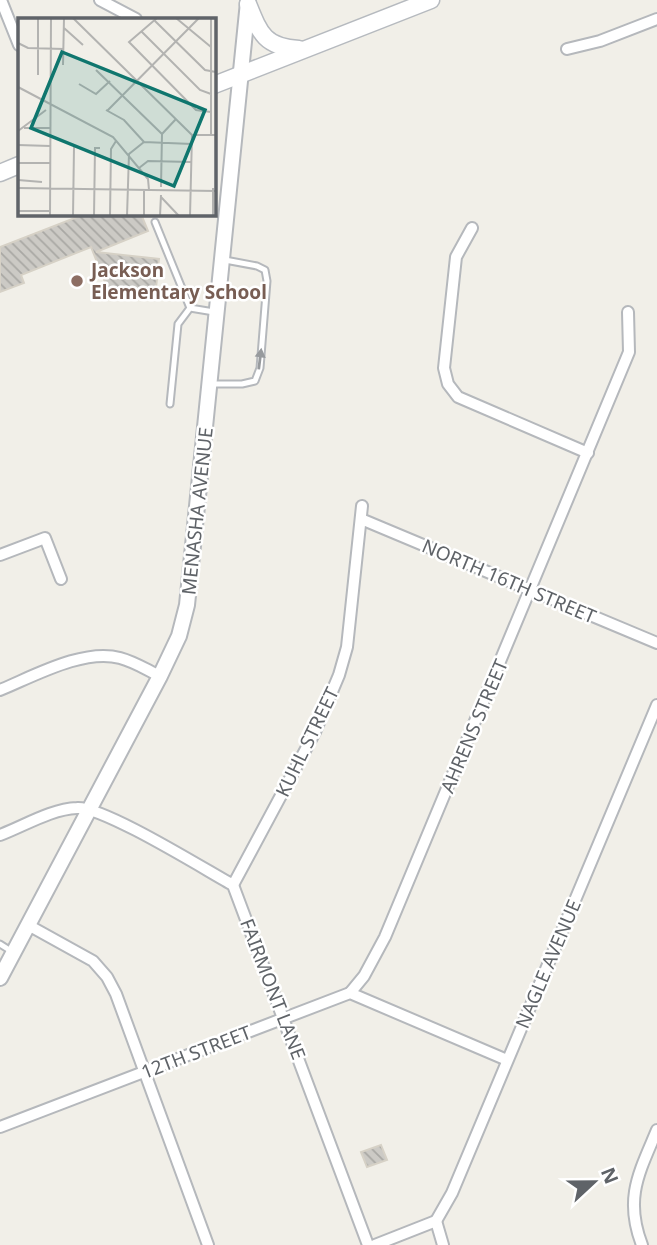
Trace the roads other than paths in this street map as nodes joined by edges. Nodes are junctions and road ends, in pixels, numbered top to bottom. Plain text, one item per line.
1 (1, 0) edge
2 (100, 0) edge
3 (431, 0) edge
4 (248, 2) edge
5 (134, 18) edge
6 (657, 19) edge
7 (18, 42) edge
8 (305, 49) junction
9 (567, 49) dead end
10 (241, 74) junction
11 (215, 85) edge
12 (18, 165) edge
13 (0, 173) edge
14 (155, 222) dead end
15 (472, 228) dead end
16 (222, 260) junction
17 (190, 308) junction
18 (217, 312) junction
19 (628, 313) dead end
20 (210, 384) junction
21 (170, 404) dead end
22 (588, 453) junction
23 (362, 506) dead end
24 (361, 519) junction
25 (0, 555) edge
26 (61, 579) dead end
27 (531, 590) junction
28 (657, 643) edge
29 (160, 676) junction
30 (0, 690) edge
31 (657, 705) edge
32 (90, 809) junction
33 (0, 835) edge
34 (233, 885) junction
35 (28, 925) junction
36 (0, 944) edge
37 (14, 952) junction
38 (0, 978) edge
39 (350, 993) junction
40 (284, 1018) junction
41 (507, 1060) junction
42 (144, 1072) junction
43 (0, 1127) edge
44 (657, 1130) edge
45 (436, 1222) junction
46 (208, 1245) edge
47 (368, 1245) edge
48 (375, 1245) edge
49 (443, 1245) edge
50 (642, 1245) edge

1 - 7 street
2 - 5 street
3 - 8 main road
4 - 8 main road
4 - 10 street, MENASHA AVENUE
6 - 9 street
8 - 10 main road
10 - 11 main road
10 - 16 street, MENASHA AVENUE
12 - 13 main road
14 - 17 lane
15 - 22 street
16 - 18 street, MENASHA AVENUE
20 -> 16 lane
17 - 18 lane
17 - 21 lane
18 - 20 street, MENASHA AVENUE
19 - 22 street, AHRENS STREET
20 - 29 street, MENASHA AVENUE
22 - 27 street, AHRENS STREET
23 - 24 street, KUHL STREET
24 - 27 street, NORTH 16TH STREET
24 - 34 street, KUHL STREET
25 - 26 street
27 - 28 street, NORTH 16TH STREET
27 - 39 street, AHRENS STREET
29 - 30 street
29 - 32 street, MENASHA AVENUE
31 - 41 street, NAGLE AVENUE
32 - 33 street
32 - 34 street
32 - 35 street, MENASHA AVENUE
34 - 40 street, FAIRMONT LANE
35 - 37 street, MENASHA AVENUE
35 - 42 street
36 - 37 lane
37 - 38 street, MENASHA AVENUE
39 - 40 street, 12TH STREET
39 - 41 street
40 - 42 street, 12TH STREET
40 - 47 street, FAIRMONT LANE
41 - 45 street, NAGLE AVENUE
42 - 43 street, 12TH STREET
42 - 46 street
44 - 50 street
45 - 48 street
45 - 49 street

